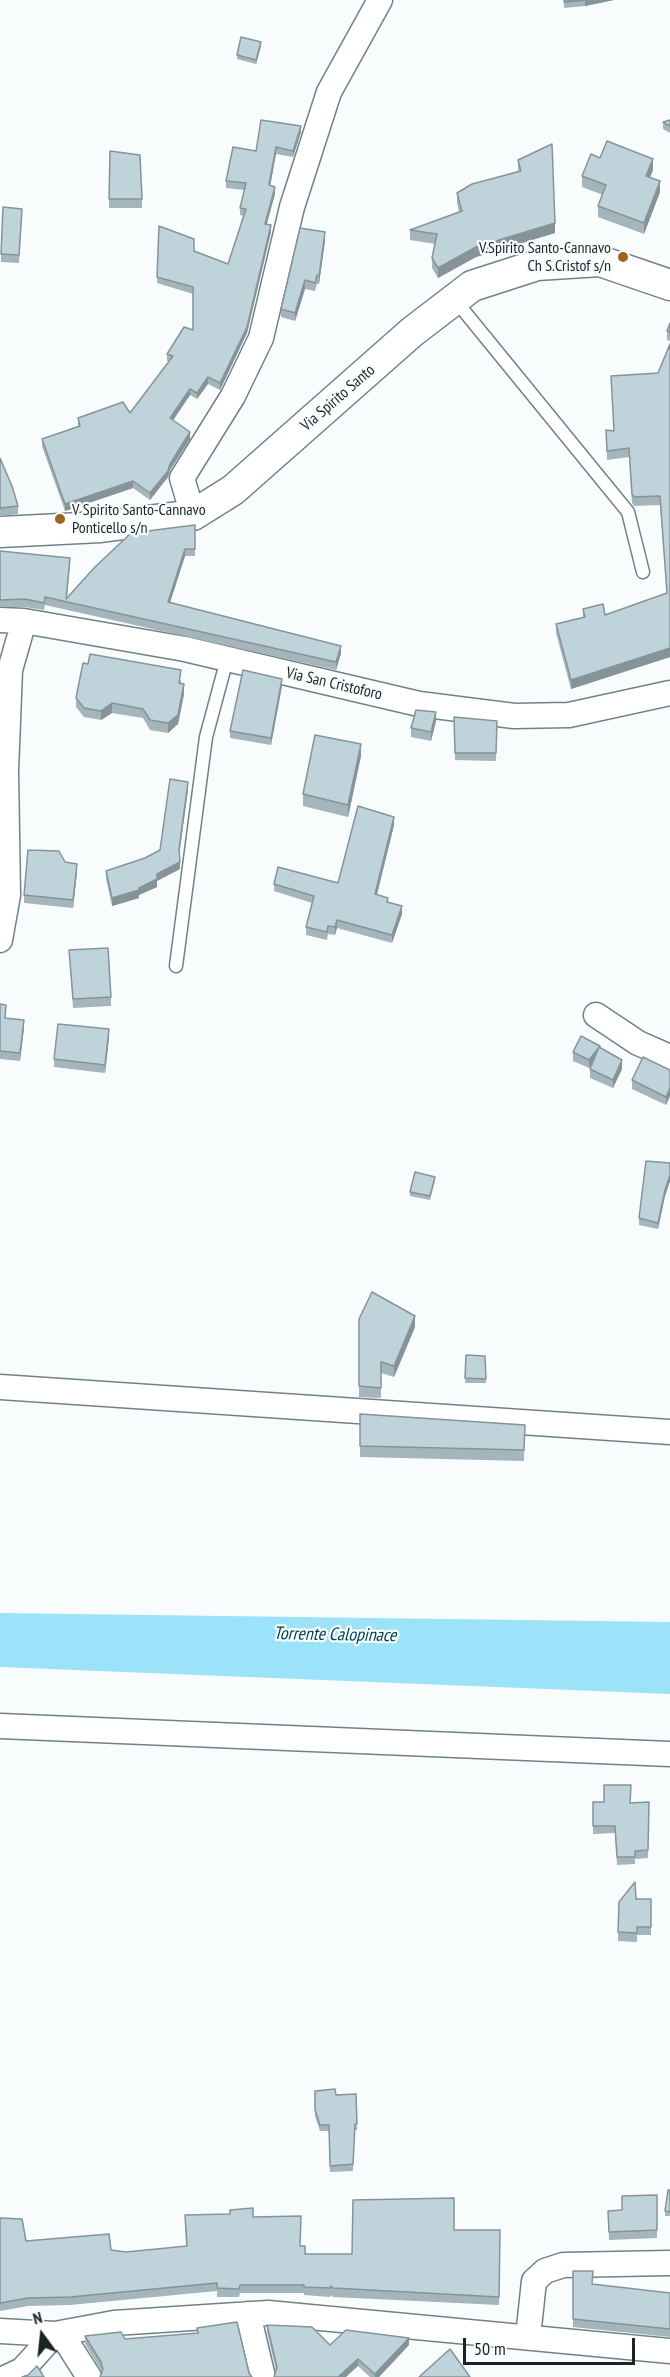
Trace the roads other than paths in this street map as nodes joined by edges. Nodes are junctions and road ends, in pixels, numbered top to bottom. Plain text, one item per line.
1 (380, 0) edge
2 (670, 285) edge
3 (455, 300) junction
4 (193, 515) junction
5 (0, 532) edge
6 (643, 572) dead end
7 (12, 620) edge
8 (226, 659) junction
9 (670, 693) edge
10 (0, 940) edge
11 (176, 966) dead end
12 (596, 1015) dead end
13 (670, 1057) edge
14 (0, 1387) edge
15 (670, 1432) edge
16 (0, 1726) edge
17 (670, 1754) edge
18 (670, 2263) edge
19 (248, 2314) junction
20 (0, 2331) edge
21 (58, 2334) junction
22 (528, 2337) junction
23 (670, 2351) edge
24 (7, 2377) edge
25 (89, 2377) edge
26 (263, 2377) edge

1 - 4 street
2 - 3 street, Via Spirito Santo
3 - 4 street, Via Spirito Santo
3 - 6 lane
4 - 5 street, Via Spirito Santo
7 - 8 street, Via San Cristoforo
7 - 10 street
8 - 9 street, Via San Cristoforo
8 - 11 lane
12 - 13 street
14 - 15 street
16 - 17 street
18 - 22 street
19 - 21 street
19 - 22 street
19 - 26 street
20 - 21 street
21 - 24 street
21 - 25 street
22 - 23 street

